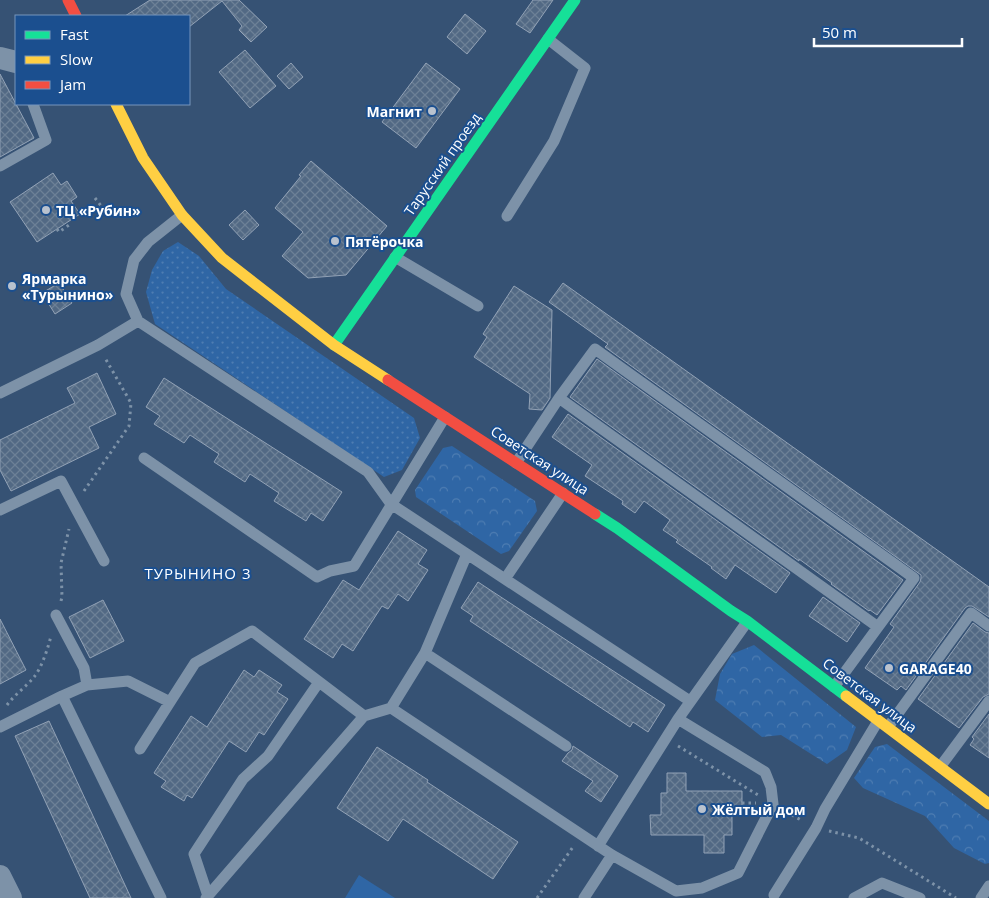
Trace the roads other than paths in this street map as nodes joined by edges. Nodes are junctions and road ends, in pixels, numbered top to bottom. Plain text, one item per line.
1 (68, 0) edge
2 (575, 0) edge
3 (76, 15) edge
4 (548, 38) junction
5 (0, 58) edge
6 (15, 62) edge
7 (33, 105) edge
8 (116, 105) edge
9 (0, 166) edge
10 (182, 215) junction
11 (507, 216) dead end
12 (395, 257) junction
13 (478, 306) dead end
14 (138, 321) junction
15 (334, 345) junction
16 (0, 394) edge
17 (559, 398) junction
18 (445, 417) junction
19 (144, 458) dead end
20 (516, 463) junction
21 (563, 493) junction
22 (391, 504) junction
23 (0, 510) edge
24 (467, 554) junction
25 (104, 561) dead end
26 (505, 579) junction
27 (56, 615) dead end
28 (747, 621) junction
29 (989, 626) edge
30 (878, 627) junction
31 (426, 653) junction
32 (319, 682) junction
33 (87, 685) junction
34 (834, 687) junction
35 (62, 696) junction
36 (690, 701) junction
37 (989, 701) edge
38 (170, 702) junction
39 (391, 708) junction
40 (364, 716) junction
41 (678, 719) junction
42 (883, 724) junction
43 (0, 727) edge
44 (566, 746) dead end
45 (140, 749) dead end
46 (940, 767) junction
47 (989, 804) edge
48 (598, 846) junction
49 (612, 855) junction
50 (0, 876) edge
51 (989, 886) edge
52 (774, 896) dead end
53 (207, 897) edge
54 (12, 898) edge
55 (161, 898) edge
56 (584, 898) edge
57 (854, 898) edge
58 (920, 898) edge
59 (981, 898) edge

1 - 3 main road
2 - 4 main road, Тарусский проезд
4 - 11 lane
4 - 12 main road, Тарусский проезд
5 - 6 street
7 - 9 lane
8 - 10 main road, Советская улица
10 - 14 lane
10 - 15 main road, Советская улица
12 - 13 lane
12 - 15 main road, Тарусский проезд
14 - 16 lane
14 - 22 lane
15 - 18 main road, Советская улица
17 - 20 lane
17 - 30 lane
17 - 30 lane
18 - 20 main road, Советская улица
18 - 22 lane
19 - 22 lane
20 - 21 main road, Советская улица
21 - 26 lane
21 - 28 main road, Советская улица
22 - 24 lane
23 - 25 lane
24 - 26 lane
24 - 31 lane
26 - 36 lane
27 - 33 lane
28 - 34 main road, Советская улица
28 - 36 lane
29 - 42 lane
30 - 34 lane
31 - 39 lane
31 - 44 lane
32 - 38 lane
32 - 40 lane
32 - 53 lane
33 - 35 lane
33 - 38 lane
34 - 42 main road, Советская улица
35 - 43 lane
35 - 55 lane
36 - 41 lane
37 - 46 lane
38 - 45 lane
39 - 40 lane
39 - 48 lane
40 - 53 lane
41 - 48 lane
41 - 49 lane
42 - 46 main road, Советская улица
42 - 52 lane
46 - 47 main road, Советская улица
48 - 49 lane
49 - 56 lane
50 - 54 street
51 - 59 lane
57 - 58 lane

